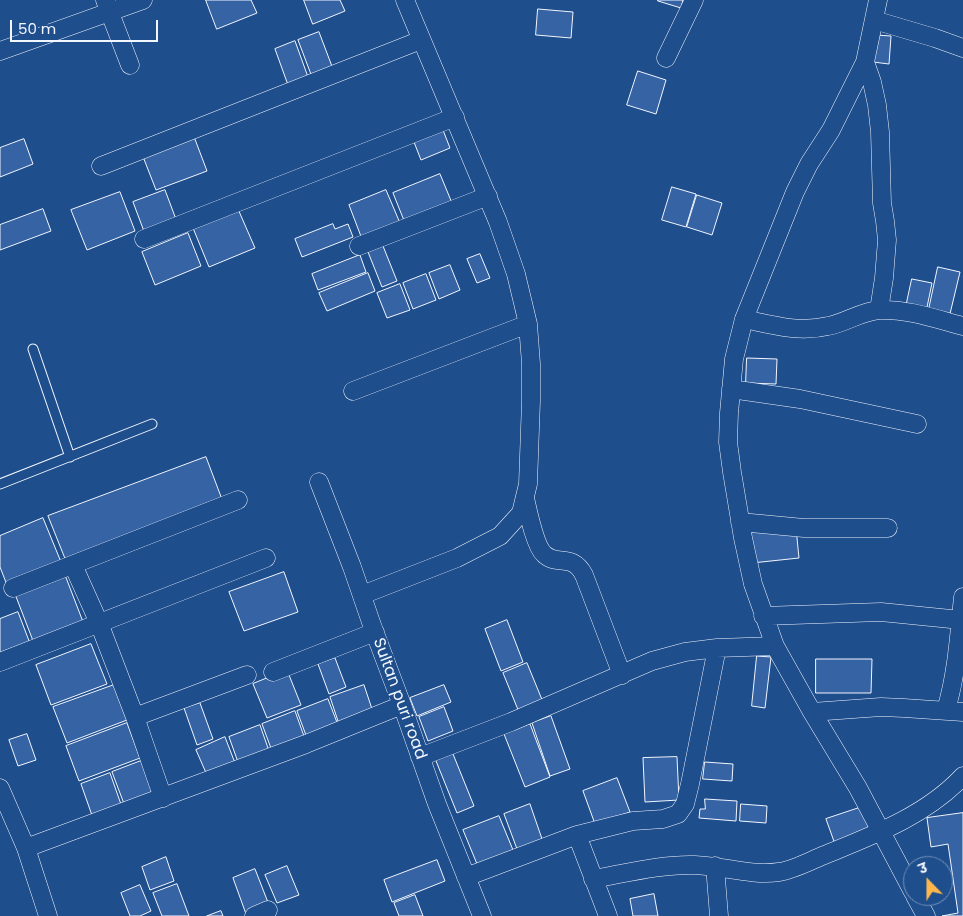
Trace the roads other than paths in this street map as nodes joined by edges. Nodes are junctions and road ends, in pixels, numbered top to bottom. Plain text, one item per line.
1 (143, 0) edge
2 (405, 0) edge
3 (694, 0) edge
4 (878, 0) edge
5 (108, 6) edge
6 (874, 20) junction
7 (421, 40) junction
8 (963, 48) edge
9 (0, 51) edge
10 (666, 58) dead end
11 (864, 62) junction
12 (130, 65) dead end
13 (454, 117) junction
14 (101, 166) dead end
15 (488, 196) junction
16 (144, 239) dead end
17 (360, 246) dead end
18 (879, 310) junction
19 (744, 319) junction
20 (528, 324) junction
21 (963, 326) edge
22 (33, 348) dead end
23 (731, 388) junction
24 (353, 391) dead end
25 (152, 424) dead end
26 (917, 424) dead end
27 (70, 457) junction
28 (319, 482) dead end
29 (0, 484) edge
30 (525, 498) junction
31 (238, 500) dead end
32 (740, 522) junction
33 (888, 528) dead end
34 (266, 558) dead end
35 (73, 565) junction
36 (13, 588) dead end
37 (362, 595) junction
38 (963, 597) edge
39 (764, 616) junction
40 (961, 620) junction
41 (99, 623) junction
42 (375, 632) junction
43 (775, 646) junction
44 (717, 648) junction
45 (0, 662) edge
46 (273, 672) dead end
47 (247, 675) dead end
48 (622, 675) junction
49 (402, 705) junction
50 (954, 711) edge
51 (812, 712) junction
52 (135, 717) junction
53 (420, 757) junction
54 (963, 776) edge
55 (0, 788) edge
56 (163, 798) junction
57 (881, 832) junction
58 (576, 835) junction
59 (26, 848) junction
60 (715, 866) junction
61 (903, 873) edge
62 (466, 877) junction
63 (593, 879) junction
64 (48, 916) edge
65 (482, 916) edge
66 (608, 916) edge
67 (719, 916) edge

1 - 5 street
2 - 7 street
3 - 10 street
4 - 6 street
5 - 9 street
5 - 12 street
6 - 8 street
6 - 11 street
7 - 13 street
7 - 14 street
11 - 18 street
11 - 19 street
13 - 15 street
13 - 16 street
15 - 17 street
15 - 20 street
18 - 19 street
18 - 21 street
19 - 23 street
20 - 24 street
20 - 30 street
22 - 27 lane
23 - 26 street
23 - 32 street
25 - 27 lane
27 - 29 lane
28 - 37 street, Sultan puri road
30 - 37 street
30 - 48 street
31 - 35 street
32 - 33 street
32 - 39 street
34 - 41 street
35 - 36 street
35 - 41 street
37 - 42 street, Sultan puri road
38 - 40 street
39 - 40 street
39 - 43 street
40 - 50 street
41 - 45 street
41 - 52 street
42 - 46 street
42 - 49 street, Sultan puri road
43 - 44 street
43 - 51 street
44 - 48 street
44 - 58 street
47 - 52 street
48 - 53 street
49 - 53 street, Sultan puri road
49 - 56 street
50 - 51 street
51 - 57 street
52 - 56 street
53 - 62 street, Sultan puri road
54 - 57 street
55 - 59 street
56 - 59 street
57 - 60 street
57 - 61 street
58 - 62 street
58 - 63 street
59 - 64 street
60 - 63 street
60 - 67 street
62 - 65 street, Sultan puri road
63 - 66 street

